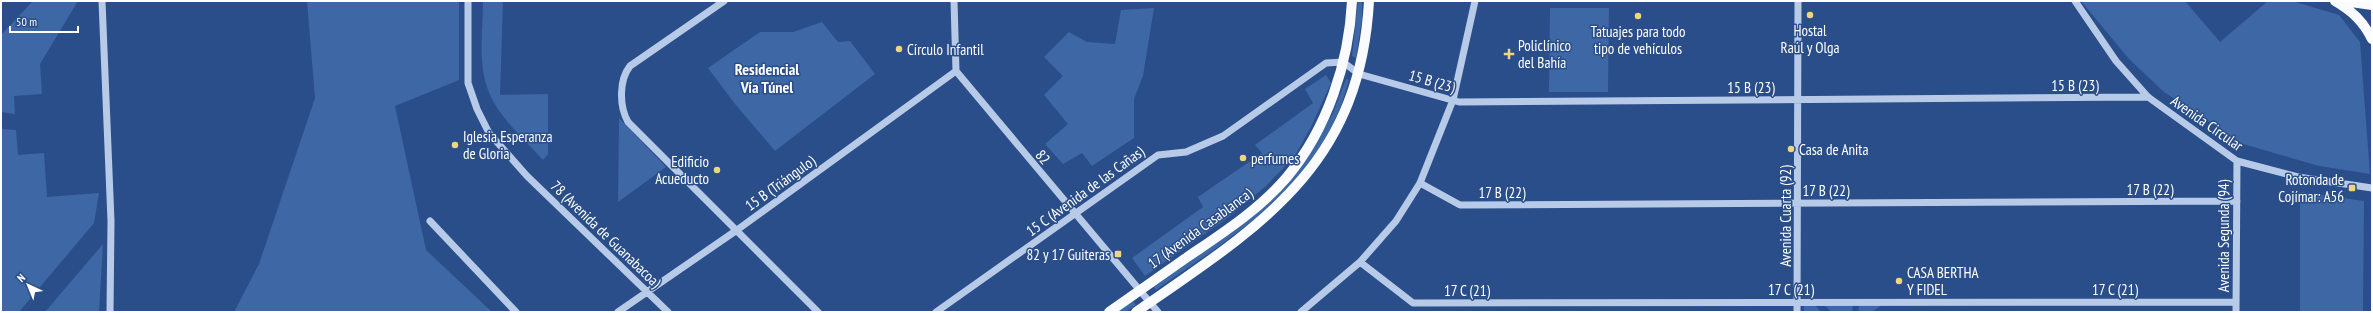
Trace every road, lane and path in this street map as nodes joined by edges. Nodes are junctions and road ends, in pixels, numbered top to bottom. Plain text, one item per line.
1 (102, 1) edge
2 (468, 1) edge
3 (724, 1) edge
4 (954, 1) edge
5 (1352, 1) edge
6 (1369, 1) edge
7 (1475, 1) edge
8 (1798, 1) edge
9 (2075, 1) edge
10 (2335, 1) edge
11 (2344, 1) edge
12 (2372, 5) edge
13 (2372, 39) edge
14 (1344, 62) junction
15 (956, 71) junction
16 (1359, 74) junction
17 (2148, 98) junction
18 (1453, 100) junction
19 (1798, 100) junction
20 (2237, 161) junction
21 (1420, 183) junction
22 (2372, 188) edge
23 (2237, 201) junction
24 (1798, 203) junction
25 (1076, 214) junction
26 (430, 221) dead end
27 (737, 230) junction
28 (1360, 262) junction
29 (1140, 289) junction
30 (648, 293) junction
31 (1797, 302) junction
32 (2236, 302) junction
33 (1150, 303) junction
34 (110, 312) edge
35 (516, 312) edge
36 (618, 312) edge
37 (668, 312) edge
38 (818, 312) edge
39 (936, 312) edge
40 (1109, 312) edge
41 (1136, 312) edge
42 (1158, 312) edge
43 (1301, 312) edge
44 (1797, 312) edge
45 (2236, 312) edge

1 - 34 street
2 - 30 street, 78 (Avenida de Guanabacoa)
3 - 27 street
4 - 15 street
5 - 14 main road, 17 (Avenida Casablanca)
6 - 16 main road, 17 (Avenida Casablanca)
7 - 18 street
8 - 19 street, Avenida Cuarta (92)
9 - 17 street, Avenida Circular
10 - 13 main road
11 - 12 main road
14 - 16 street
14 - 25 street, 15 C (Avenida de las Cañas)
14 - 29 main road, 17 (Avenida Casablanca)
15 - 25 street, 82
15 - 27 street, 15 B (Triángulo)
16 - 18 street, 15 B (23)
16 - 33 main road, 17 (Avenida Casablanca)
17 - 19 street, 15 B (23)
17 - 20 street, Avenida Circular
18 - 19 street, 15 B (23)
18 - 21 street
19 - 24 street, Avenida Cuarta (92)
20 - 22 street, Avenida Circular
20 - 23 street, Avenida Segunda (94)
21 - 24 street, 17 B (22)
21 - 28 street
23 - 24 street, 17 B (22)
23 - 32 street, Avenida Segunda (94)
24 - 31 street, Avenida Cuarta (92)
25 - 29 street, 82
25 - 39 street, 15 C (Avenida de las Cañas)
26 - 35 street
27 - 30 street, 15 B (Triángulo)
27 - 38 street
28 - 31 street, 17 C (21)
28 - 43 street
29 - 33 street, 82
29 - 40 main road, 17 (Avenida Casablanca)
30 - 36 street, 15 B (Triángulo)
30 - 37 street, 78 (Avenida de Guanabacoa)
31 - 32 street, 17 C (21)
31 - 44 street, Avenida Cuarta (92)
32 - 45 street, Avenida Segunda (94)
33 - 41 main road, 17 (Avenida Casablanca)
33 - 42 street, 82

